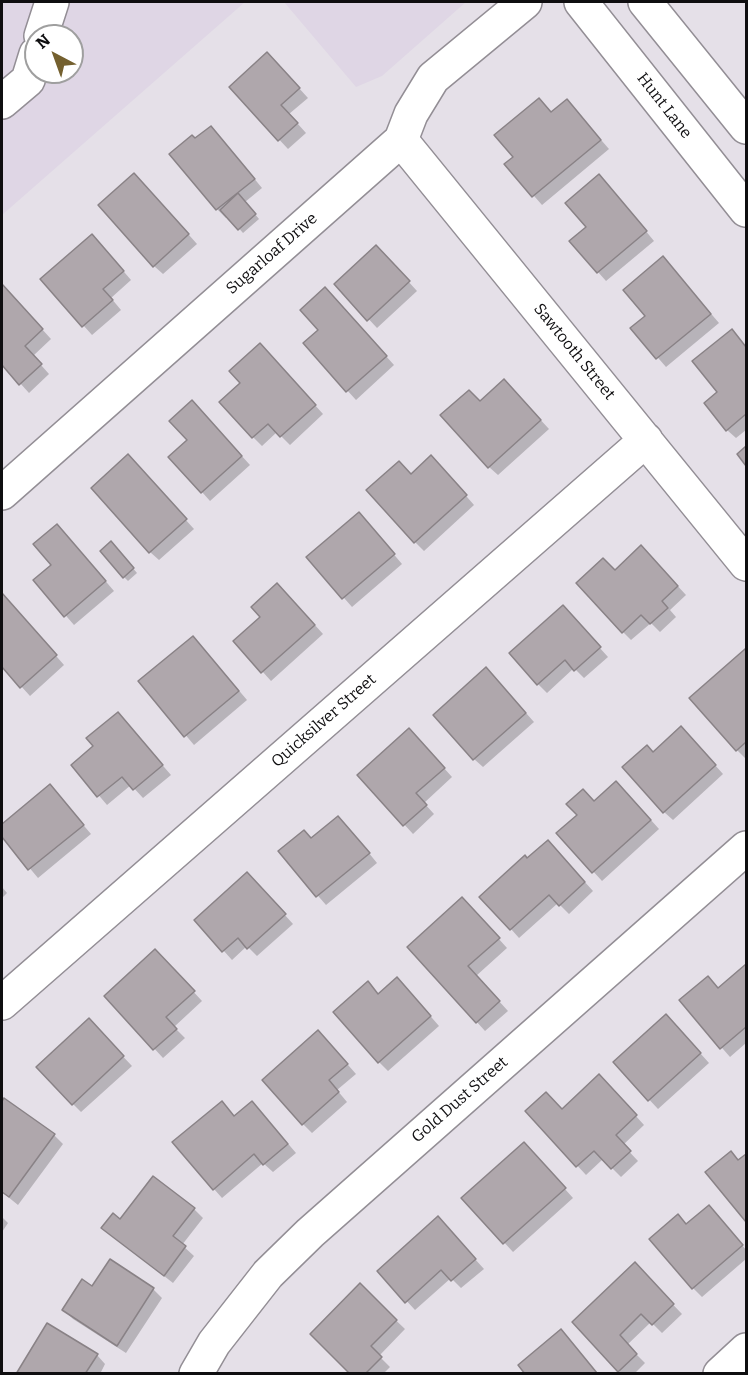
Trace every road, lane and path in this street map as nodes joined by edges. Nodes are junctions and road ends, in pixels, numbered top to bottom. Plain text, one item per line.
1 (52, 2) edge
2 (525, 2) edge
3 (581, 2) edge
4 (645, 2) edge
5 (45, 24) edge
6 (24, 83) edge
7 (2, 102) edge
8 (747, 127) edge
9 (401, 140) junction
10 (747, 210) edge
11 (646, 440) junction
12 (2, 493) edge
13 (747, 564) edge
14 (747, 848) edge
15 (2, 1003) edge
16 (747, 1350) edge
17 (196, 1374) edge
18 (720, 1374) edge

1 - 5 street
2 - 9 street, Sugarloaf Drive
3 - 10 street, Hunt Lane
4 - 8 street
6 - 7 street
9 - 11 street, Sawtooth Street
9 - 12 street, Sugarloaf Drive
11 - 13 street, Sawtooth Street
11 - 15 street, Quicksilver Street
14 - 17 street, Gold Dust Street
16 - 18 street

